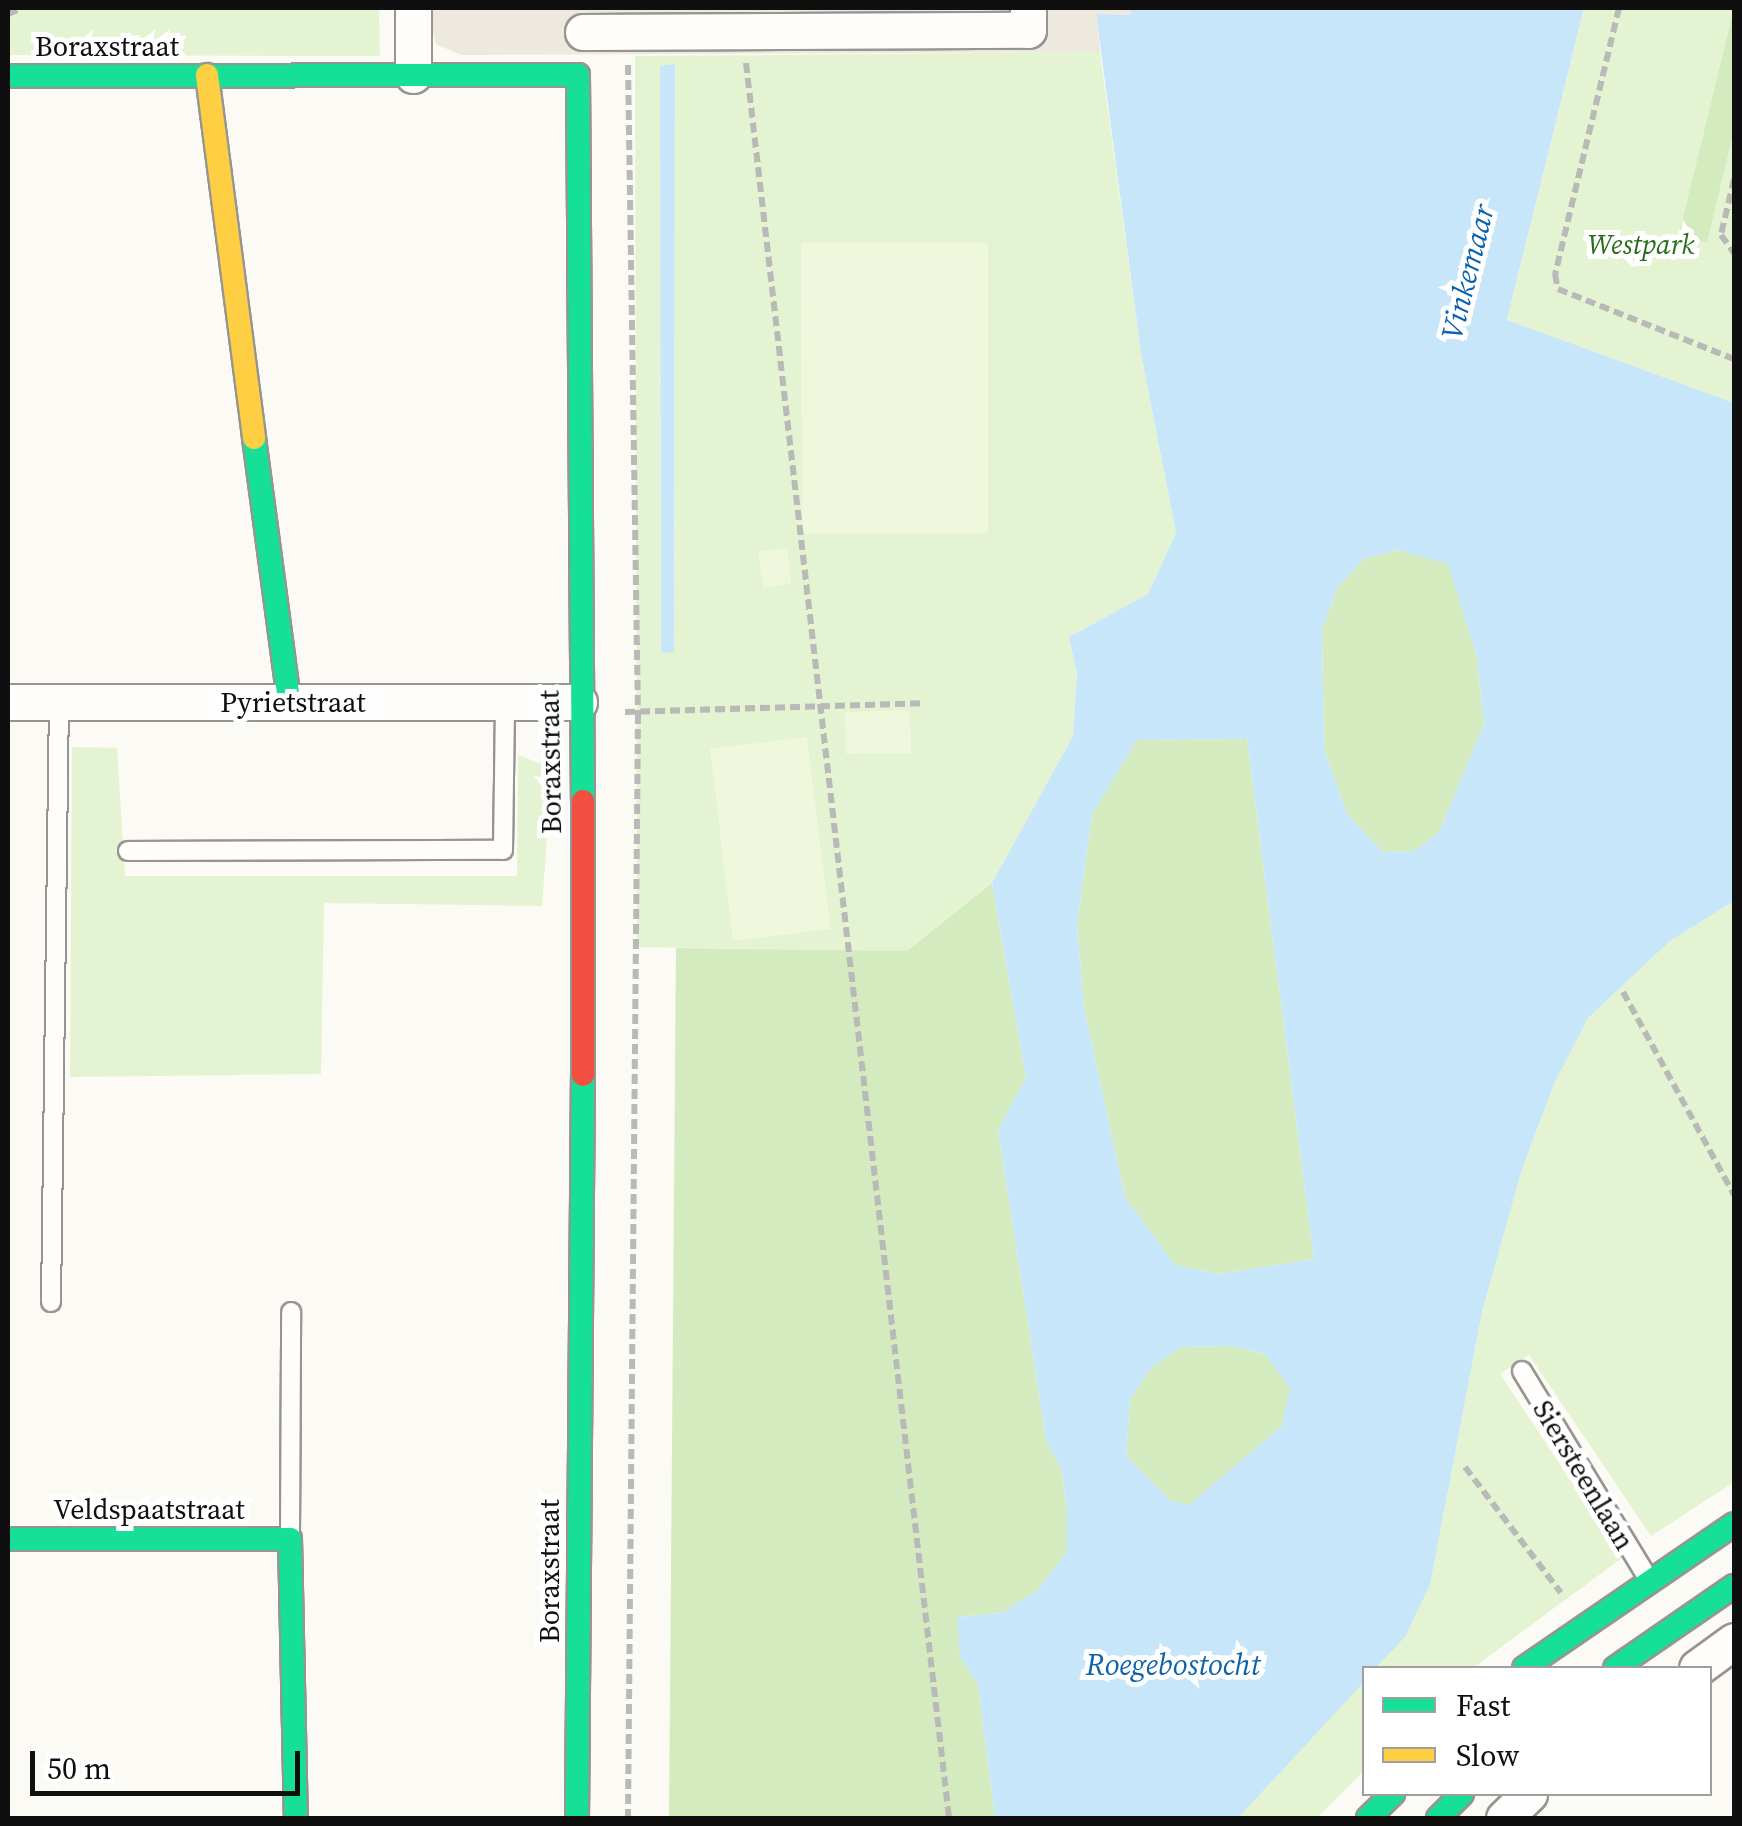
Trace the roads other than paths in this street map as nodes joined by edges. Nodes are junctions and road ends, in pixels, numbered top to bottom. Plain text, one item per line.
1 (413, 8) edge
2 (1028, 8) edge
3 (583, 32) edge
4 (413, 75) junction
5 (8, 76) edge
6 (206, 76) junction
7 (8, 702) edge
8 (59, 702) junction
9 (289, 702) junction
10 (505, 702) junction
11 (578, 702) junction
12 (128, 851) dead end
13 (51, 1302) dead end
14 (291, 1312) dead end
15 (1522, 1371) dead end
16 (1734, 1524) edge
17 (8, 1539) edge
18 (290, 1539) junction
19 (1648, 1578) junction
20 (1734, 1586) edge
21 (1734, 1641) edge
22 (1527, 1666) edge
23 (1618, 1666) edge
24 (1701, 1666) edge
25 (1391, 1796) edge
26 (1460, 1796) edge
27 (1527, 1796) edge
28 (296, 1818) edge
29 (578, 1818) edge
30 (1368, 1818) edge
31 (1438, 1818) edge
32 (1504, 1818) edge

1 - 4 street
2 - 3 street
4 - 6 street, Boraxstraat
4 - 11 street, Boraxstraat
5 - 6 street, Boraxstraat
6 - 9 street, Boraxstraat
7 - 8 street, Pyrietstraat
8 - 9 street, Pyrietstraat
8 - 13 lane
9 - 10 street, Pyrietstraat
10 - 11 street, Pyrietstraat
10 - 12 lane
11 - 29 street, Boraxstraat
14 - 18 lane
15 - 19 lane, Siersteenlaan
16 - 19 street, Siersteenlaan
17 - 18 street, Veldspaatstraat
18 - 28 street
19 - 22 street, Siersteenlaan
20 - 23 street
21 - 24 street
25 - 30 street
26 - 31 street
27 - 32 street

